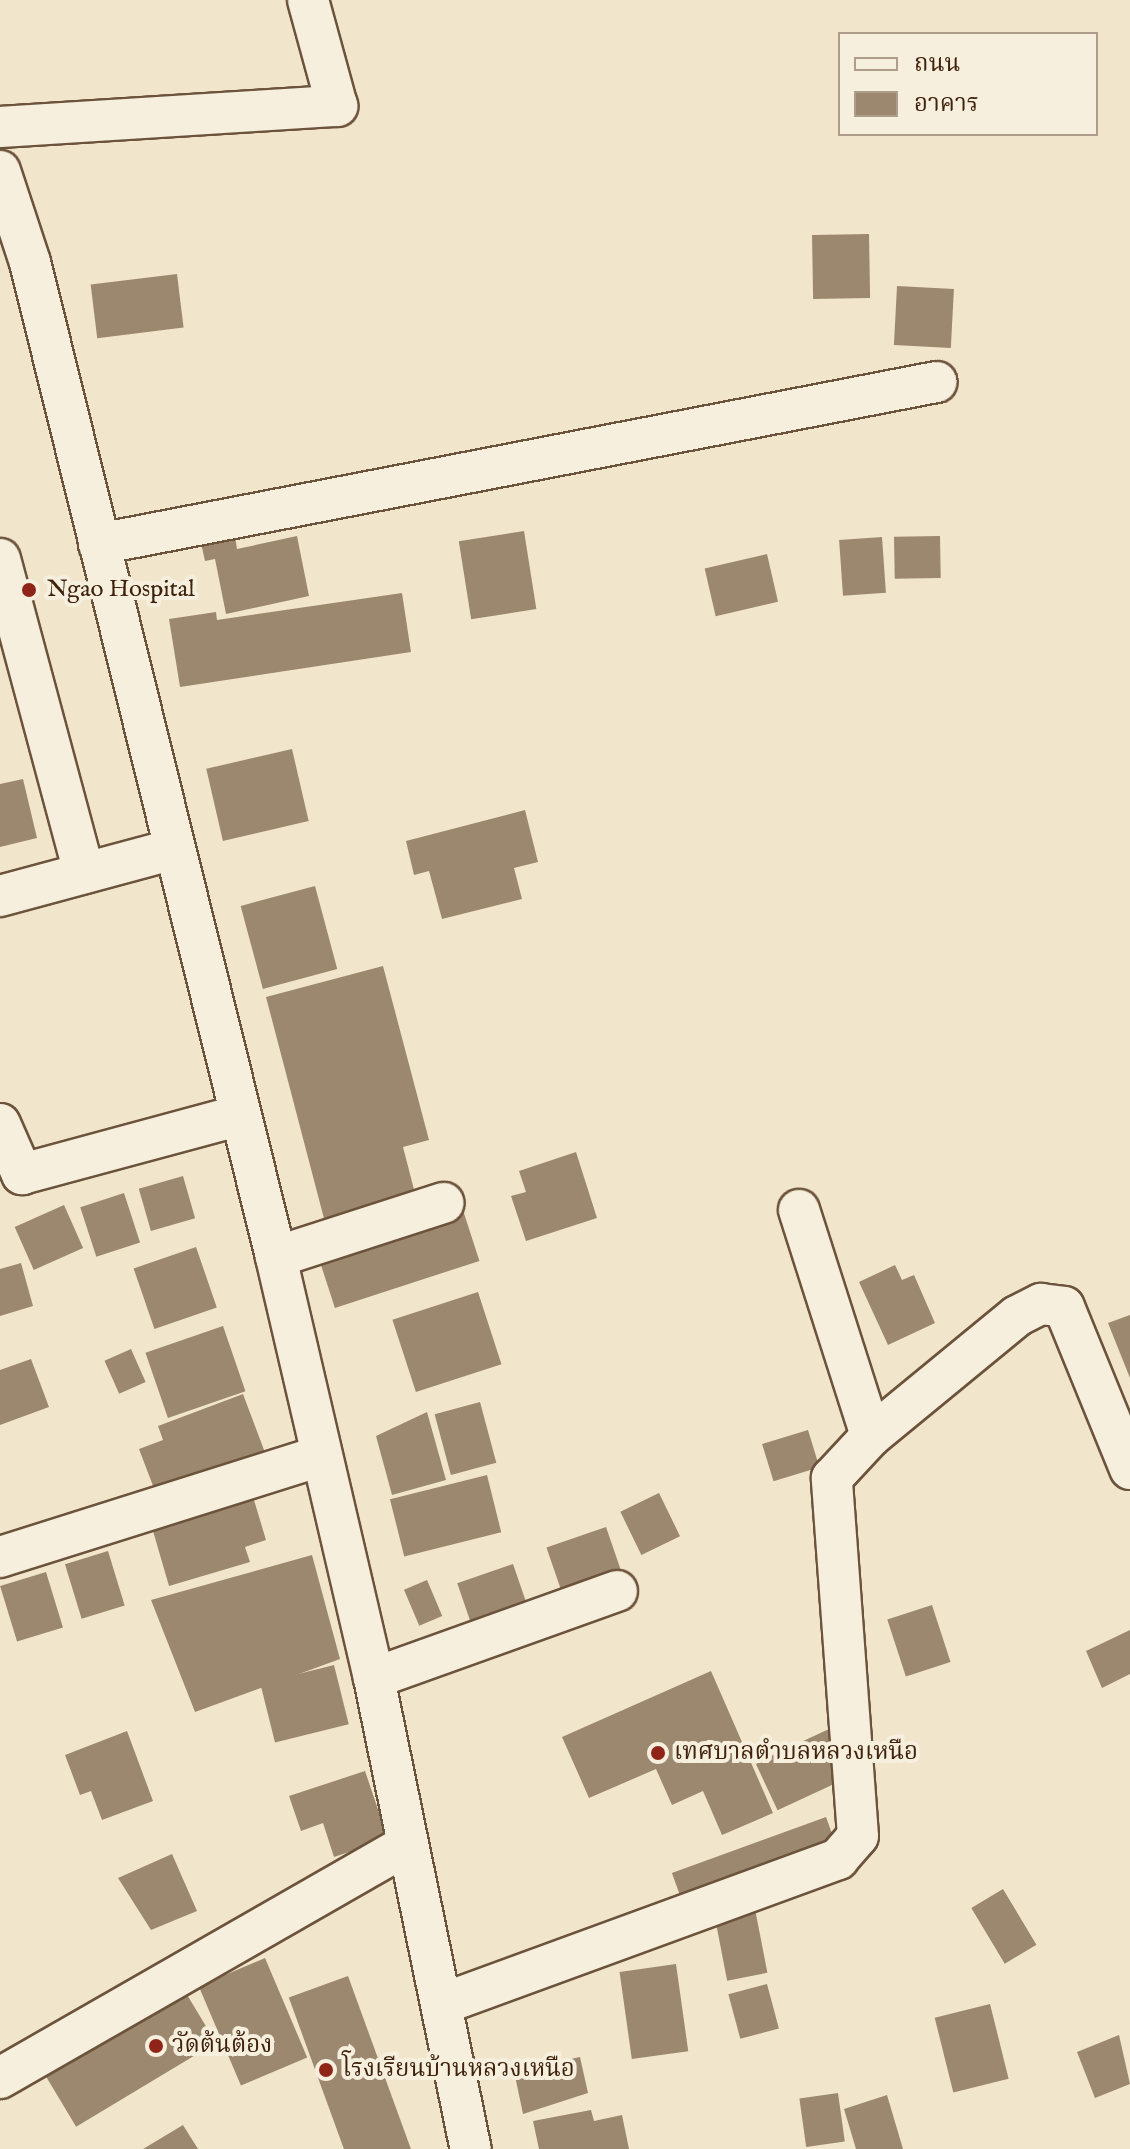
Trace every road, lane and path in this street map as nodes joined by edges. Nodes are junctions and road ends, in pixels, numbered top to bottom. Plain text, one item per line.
1 (308, 0) edge
2 (0, 127) edge
3 (0, 171) edge
4 (15, 267) edge
5 (936, 382) dead end
6 (99, 544) junction
7 (0, 559) edge
8 (170, 850) junction
9 (84, 873) junction
10 (0, 896) edge
11 (240, 1115) junction
12 (0, 1124) edge
13 (443, 1203) dead end
14 (799, 1210) dead end
15 (276, 1257) junction
16 (871, 1436) junction
17 (321, 1456) junction
18 (1130, 1469) edge
19 (0, 1557) edge
20 (617, 1591) dead end
21 (374, 1678) junction
22 (404, 1847) junction
23 (442, 2004) junction
24 (0, 2078) edge
25 (471, 2149) edge

1 - 2 street
3 - 4 street
4 - 6 street
5 - 6 street
6 - 8 street
7 - 9 street
8 - 9 street
8 - 11 street
9 - 10 street
11 - 12 street
11 - 15 street
13 - 15 street
14 - 16 street
15 - 17 street
16 - 18 street
16 - 23 street
17 - 19 street
17 - 21 street
20 - 21 street
21 - 22 street
22 - 23 street
22 - 24 street
23 - 25 street

